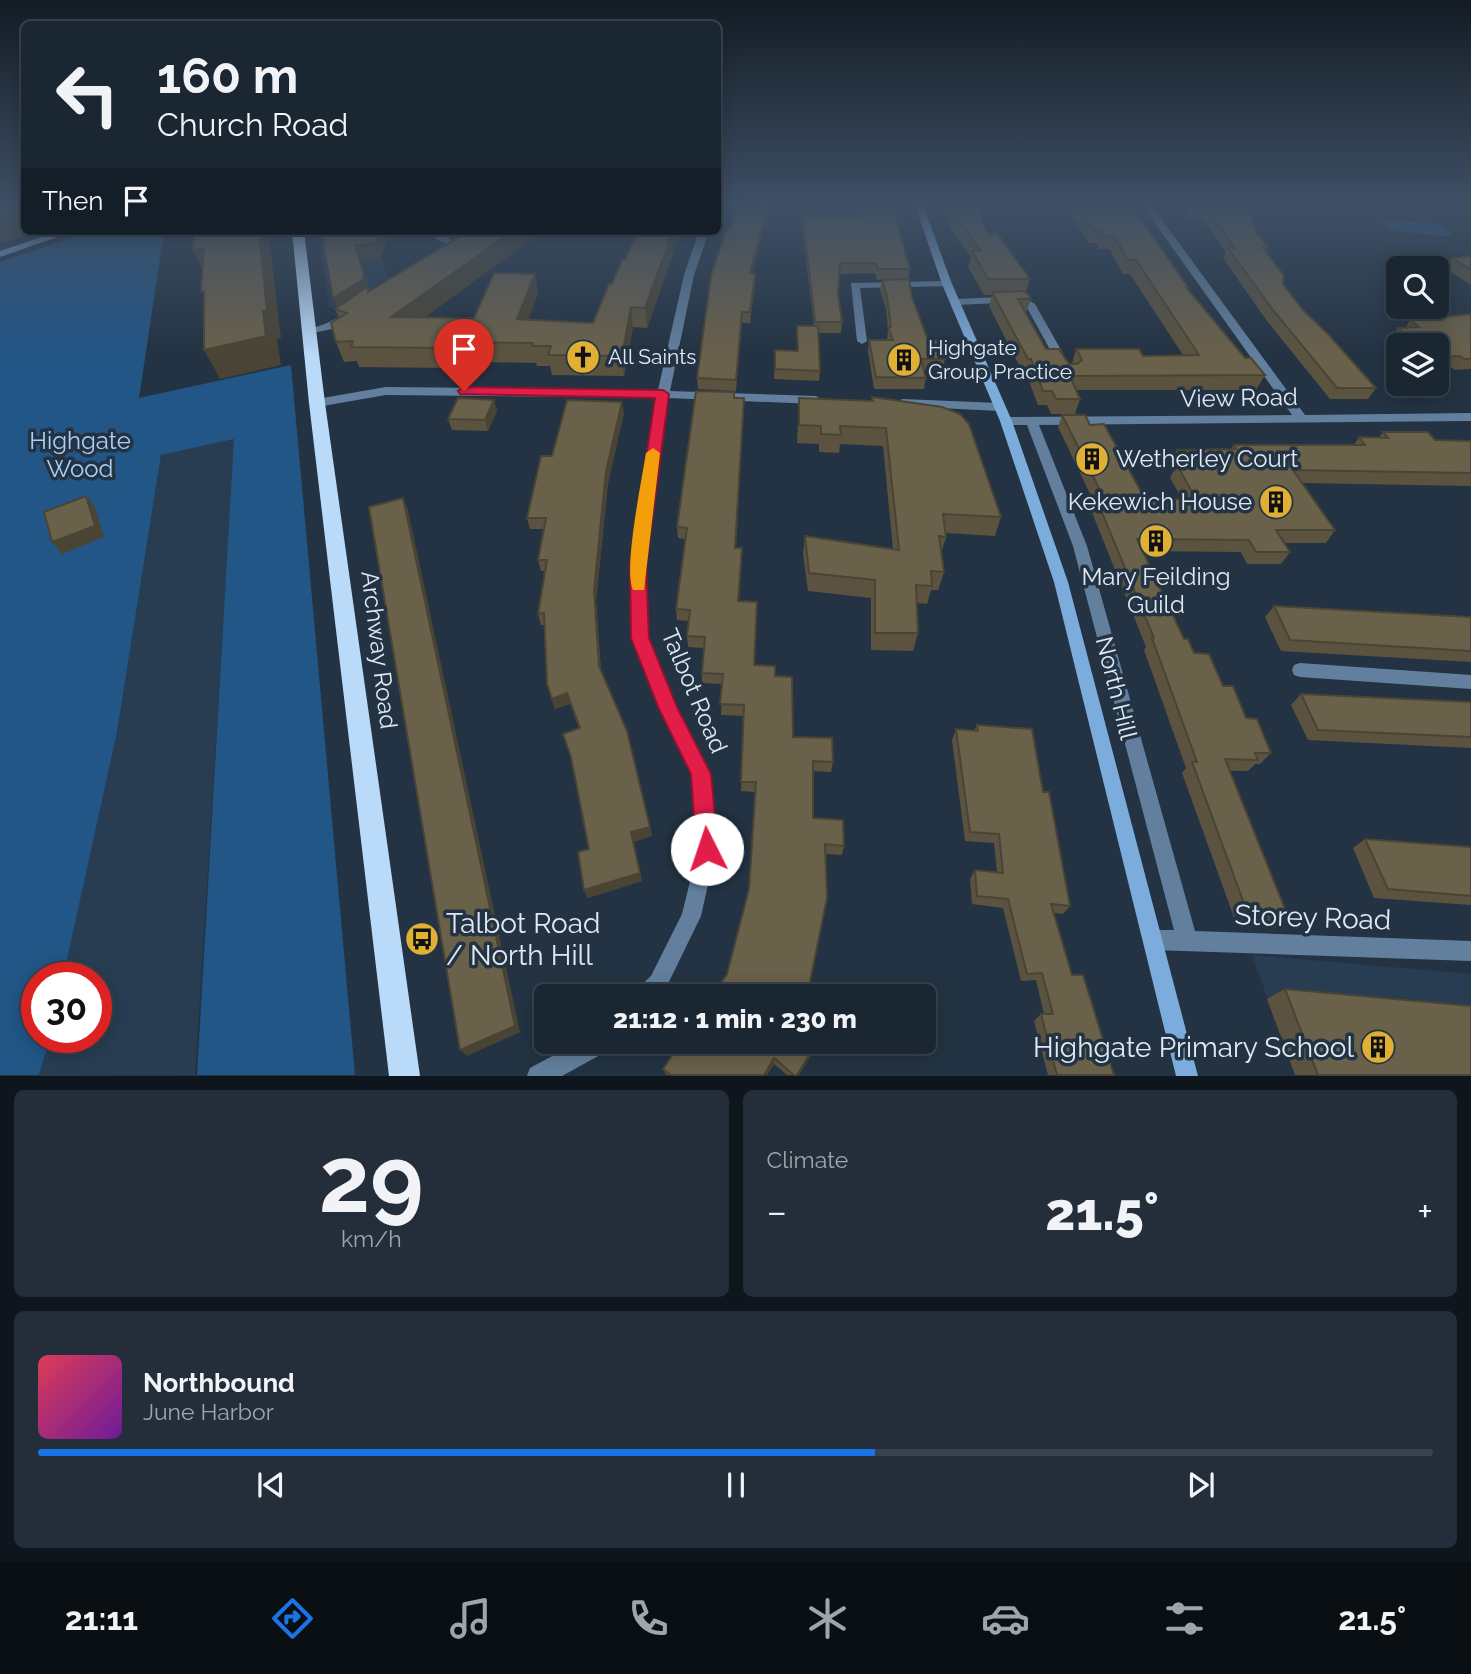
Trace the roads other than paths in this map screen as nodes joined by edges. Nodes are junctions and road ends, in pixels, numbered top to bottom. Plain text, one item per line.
1 (300, 255) edge
2 (696, 255) edge
3 (937, 255) edge
4 (1183, 255) edge
5 (947, 284) junction
6 (956, 302) junction
7 (357, 310) edge
8 (308, 331) junction
9 (862, 341) dead end
10 (1068, 374) edge
11 (663, 394) junction
12 (827, 400) edge
13 (886, 402) edge
14 (317, 403) junction
15 (1003, 414) junction
16 (1471, 417) edge
17 (1301, 418) junction
18 (1032, 421) junction
19 (1300, 670) dead end
20 (1471, 682) edge
21 (1154, 940) junction
22 (1187, 940) junction
23 (1471, 951) edge
24 (657, 984) edge
25 (579, 1054) edge
26 (405, 1076) edge
27 (538, 1076) edge
28 (1187, 1076) edge

1 - 8 highway, Archway Road
2 - 11 street, Talbot Road
3 - 5 main road, North Hill
4 - 17 street
5 - 6 main road, North Hill
5 - 9 street
6 - 10 street
6 - 15 main road, North Hill
7 - 8 street
8 - 14 highway, Archway Road
11 - 12 street
11 - 14 street
11 - 24 street, Talbot Road
13 - 15 street, View Road
14 - 26 highway, Archway Road
15 - 18 street, View Road
15 - 21 main road, North Hill
16 - 17 street, View Road
17 - 18 street, View Road
18 - 22 street, North Hill
19 - 20 street
21 - 22 street, Storey Road
21 - 28 main road, North Hill
22 - 23 street, Storey Road
25 - 27 street

